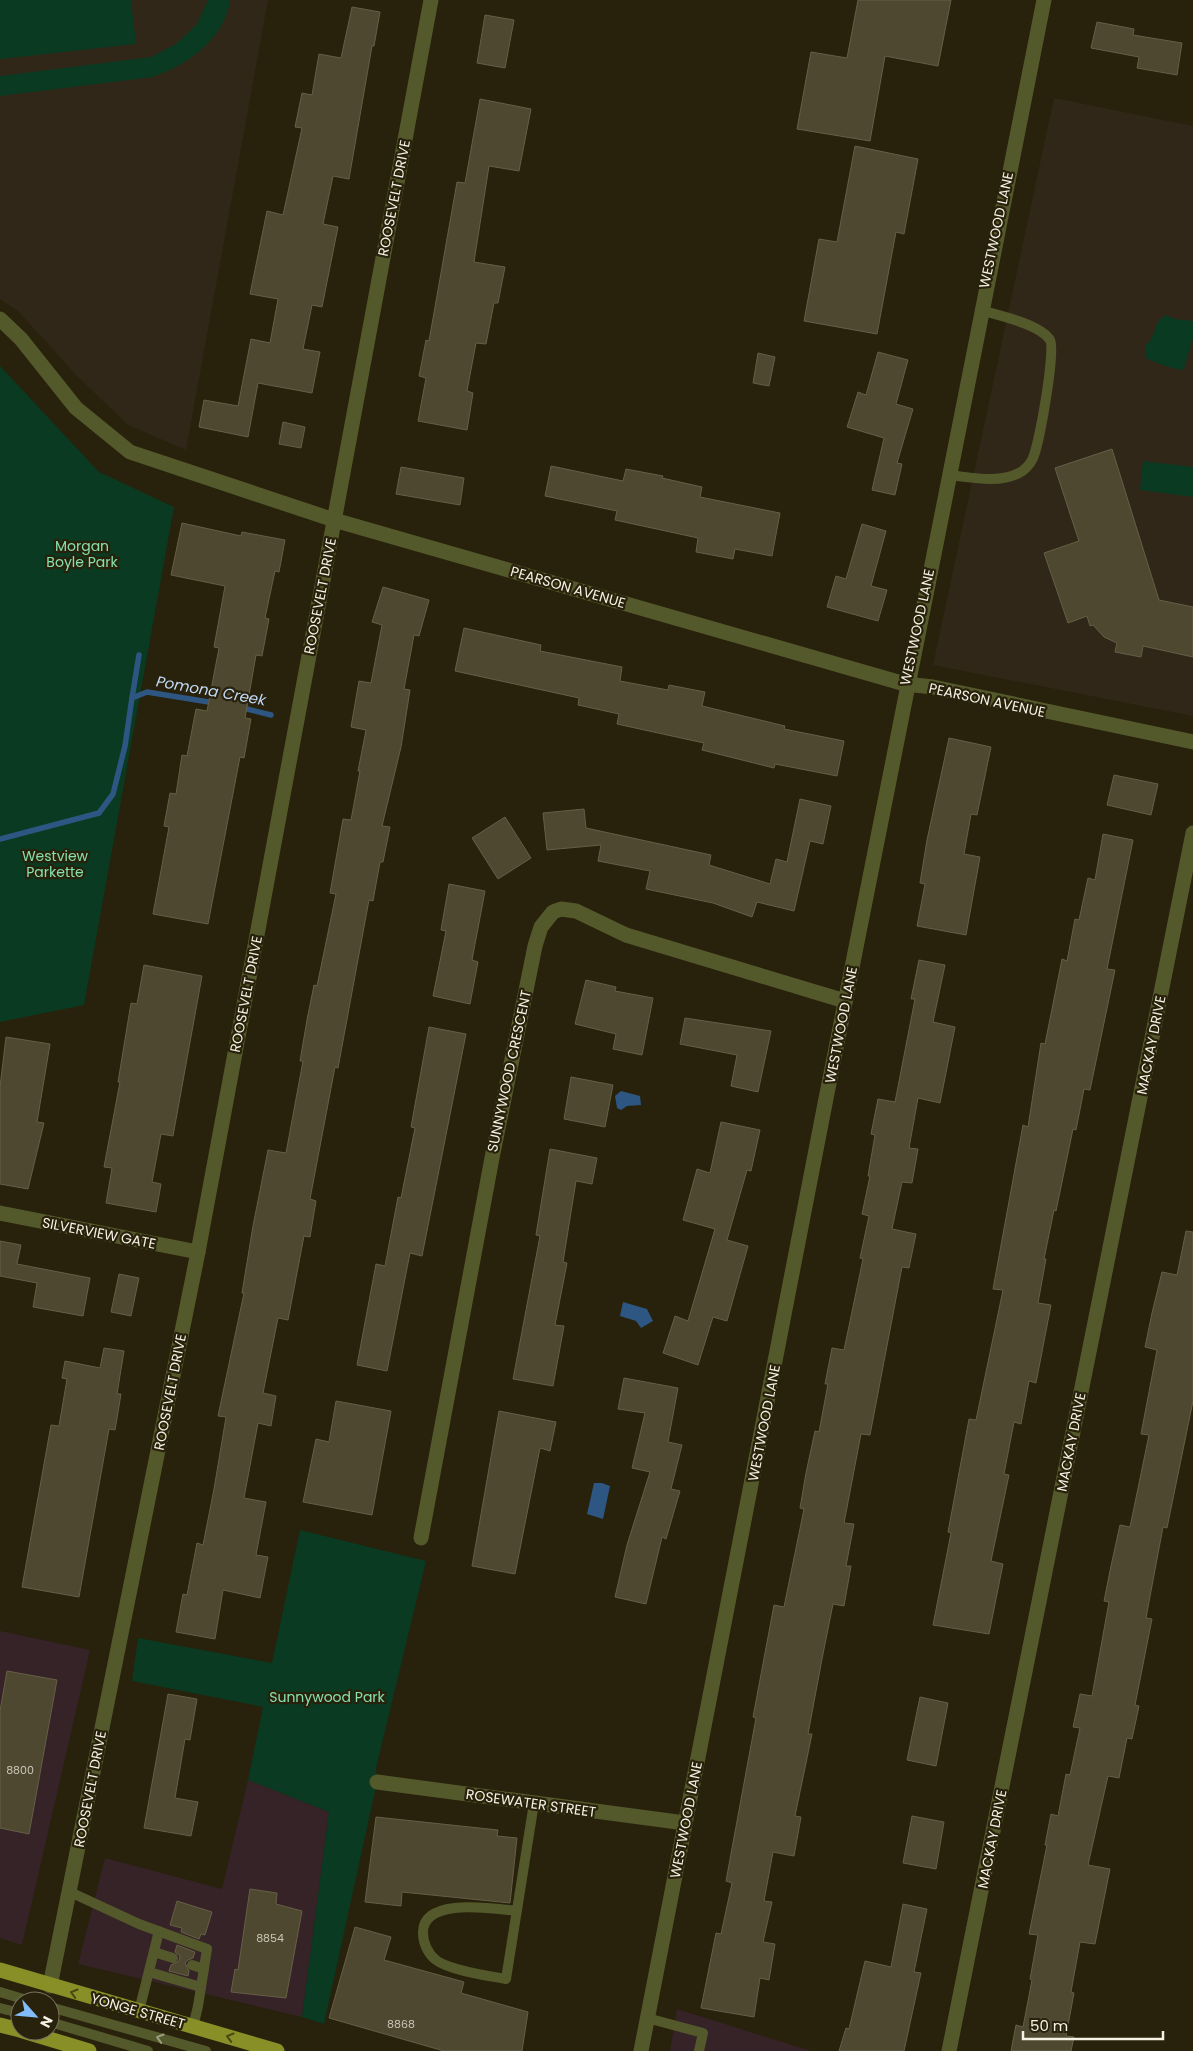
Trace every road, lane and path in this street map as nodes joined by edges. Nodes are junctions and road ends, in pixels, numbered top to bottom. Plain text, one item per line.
1 (431, 0) edge
2 (1044, 0) edge
3 (980, 310) junction
4 (0, 319) edge
5 (948, 476) junction
6 (334, 520) junction
7 (905, 684) junction
8 (1193, 742) edge
9 (1193, 833) edge
10 (845, 1001) junction
11 (0, 1213) edge
12 (198, 1252) junction
13 (421, 1538) dead end
14 (376, 1782) dead end
15 (534, 1803) junction
16 (685, 1823) junction
17 (70, 1892) junction
18 (517, 1911) junction
19 (159, 1932) junction
20 (154, 1952) junction
21 (173, 1958) dead end
22 (192, 1965) dead end
23 (204, 1969) junction
24 (0, 1970) edge
25 (149, 1972) junction
26 (50, 1986) junction
27 (201, 1987) junction
28 (60, 2010) edge
29 (139, 2011) junction
30 (647, 2018) junction
31 (60, 2025) edge
32 (193, 2027) junction
33 (56, 2041) edge
34 (89, 2051) edge
35 (148, 2051) edge
36 (206, 2051) edge
37 (277, 2051) edge
38 (641, 2051) edge
39 (699, 2051) edge
40 (949, 2051) edge

1 - 6 street, ROOSEVELT DRIVE
2 - 3 street, WESTWOOD LANE
3 - 5 street, WESTWOOD LANE
3 - 5 lane
4 - 6 street, PEARSON AVENUE
5 - 7 street, WESTWOOD LANE
6 - 7 street, PEARSON AVENUE
6 - 12 street, ROOSEVELT DRIVE
7 - 8 street, PEARSON AVENUE
7 - 10 street, WESTWOOD LANE
9 - 40 street, MACKAY DRIVE
10 - 13 street, SUNNYWOOD CRESCENT
10 - 16 street, WESTWOOD LANE
11 - 12 street, SILVERVIEW GATE
12 - 17 street, ROOSEVELT DRIVE
14 - 15 street, ROSEWATER STREET
15 - 16 street, ROSEWATER STREET
15 - 18 lane
16 - 30 street, WESTWOOD LANE
17 - 19 lane
17 - 26 street, ROOSEVELT DRIVE
18 - 18 lane
19 - 20 lane
19 - 23 lane
20 - 21 lane
20 - 25 lane
22 - 23 lane
23 - 27 lane
24 - 26 main road, YONGE STREET
25 - 27 lane
25 - 29 lane
29 -> 26 main road, YONGE STREET
27 - 32 lane
36 -> 28 lane
29 - 32 main road, YONGE STREET
30 - 38 street, WESTWOOD LANE
30 - 39 lane
31 - 35 lane
37 -> 32 main road, YONGE STREET
33 - 34 main road

